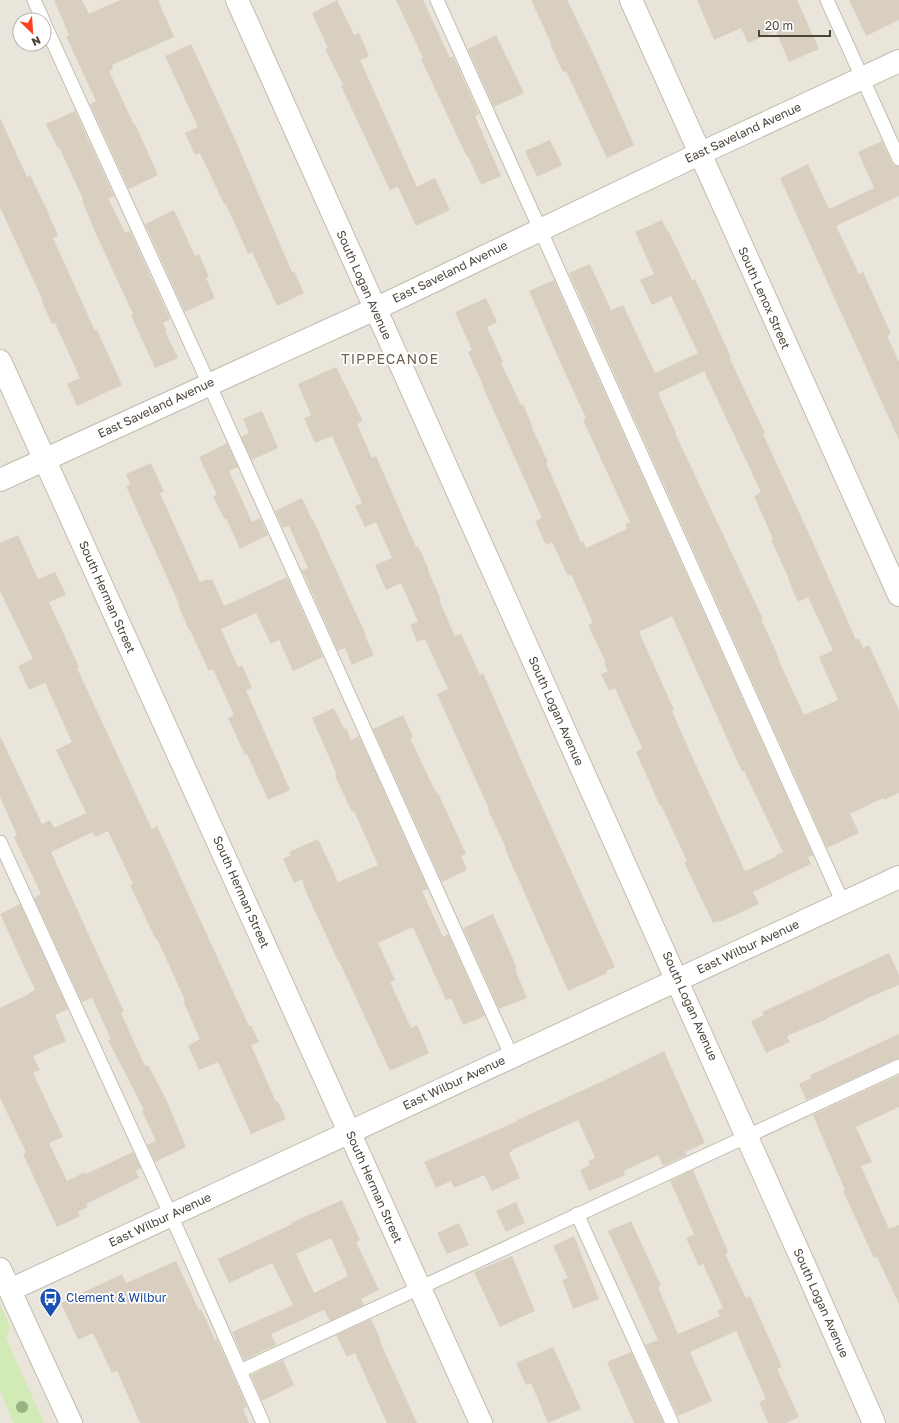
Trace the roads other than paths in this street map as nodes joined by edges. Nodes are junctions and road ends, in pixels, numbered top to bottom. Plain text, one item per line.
1 (34, 0) edge
2 (237, 0) edge
3 (437, 0) edge
4 (631, 0) edge
5 (827, 0) edge
6 (39, 12) edge
7 (52, 41) edge
8 (899, 61) edge
9 (862, 78) junction
10 (699, 154) junction
11 (899, 159) edge
12 (541, 229) junction
13 (375, 309) junction
14 (0, 361) edge
15 (209, 384) junction
16 (45, 459) junction
17 (0, 480) edge
18 (899, 595) edge
19 (0, 842) edge
20 (899, 877) edge
21 (843, 903) junction
22 (678, 979) junction
23 (512, 1057) junction
24 (899, 1066) edge
25 (350, 1132) junction
26 (748, 1136) junction
27 (578, 1214) junction
28 (171, 1215) junction
29 (0, 1269) edge
30 (419, 1287) junction
31 (10, 1290) junction
32 (240, 1371) junction
33 (71, 1423) edge
34 (263, 1423) edge
35 (481, 1423) edge
36 (672, 1423) edge
37 (874, 1423) edge

1 - 6 lane
2 - 13 street, South Logan Avenue
3 - 12 lane
4 - 10 street, South Lenox Street
5 - 9 lane
7 - 15 lane
8 - 9 street, East Saveland Avenue
9 - 10 street, East Saveland Avenue
9 - 11 lane
10 - 12 street, East Saveland Avenue
10 - 18 street, South Lenox Street
12 - 13 street, East Saveland Avenue
12 - 21 lane
13 - 15 street, East Saveland Avenue
13 - 22 street, South Logan Avenue
14 - 16 street, South Herman Street
15 - 16 street, East Saveland Avenue
15 - 23 lane
16 - 17 street, East Saveland Avenue
16 - 25 street, South Herman Street
19 - 28 lane
20 - 21 street, East Wilbur Avenue
21 - 22 street, East Wilbur Avenue
22 - 23 street, East Wilbur Avenue
22 - 26 street, South Logan Avenue
23 - 25 street, East Wilbur Avenue
24 - 26 lane
25 - 28 street, East Wilbur Avenue
25 - 30 street, South Herman Street
26 - 27 lane
26 - 37 street, South Logan Avenue
27 - 30 lane
27 - 36 lane
28 - 31 street, East Wilbur Avenue
28 - 32 lane
29 - 31 street
30 - 32 lane
30 - 35 street, South Herman Street
31 - 33 street
32 - 34 lane

